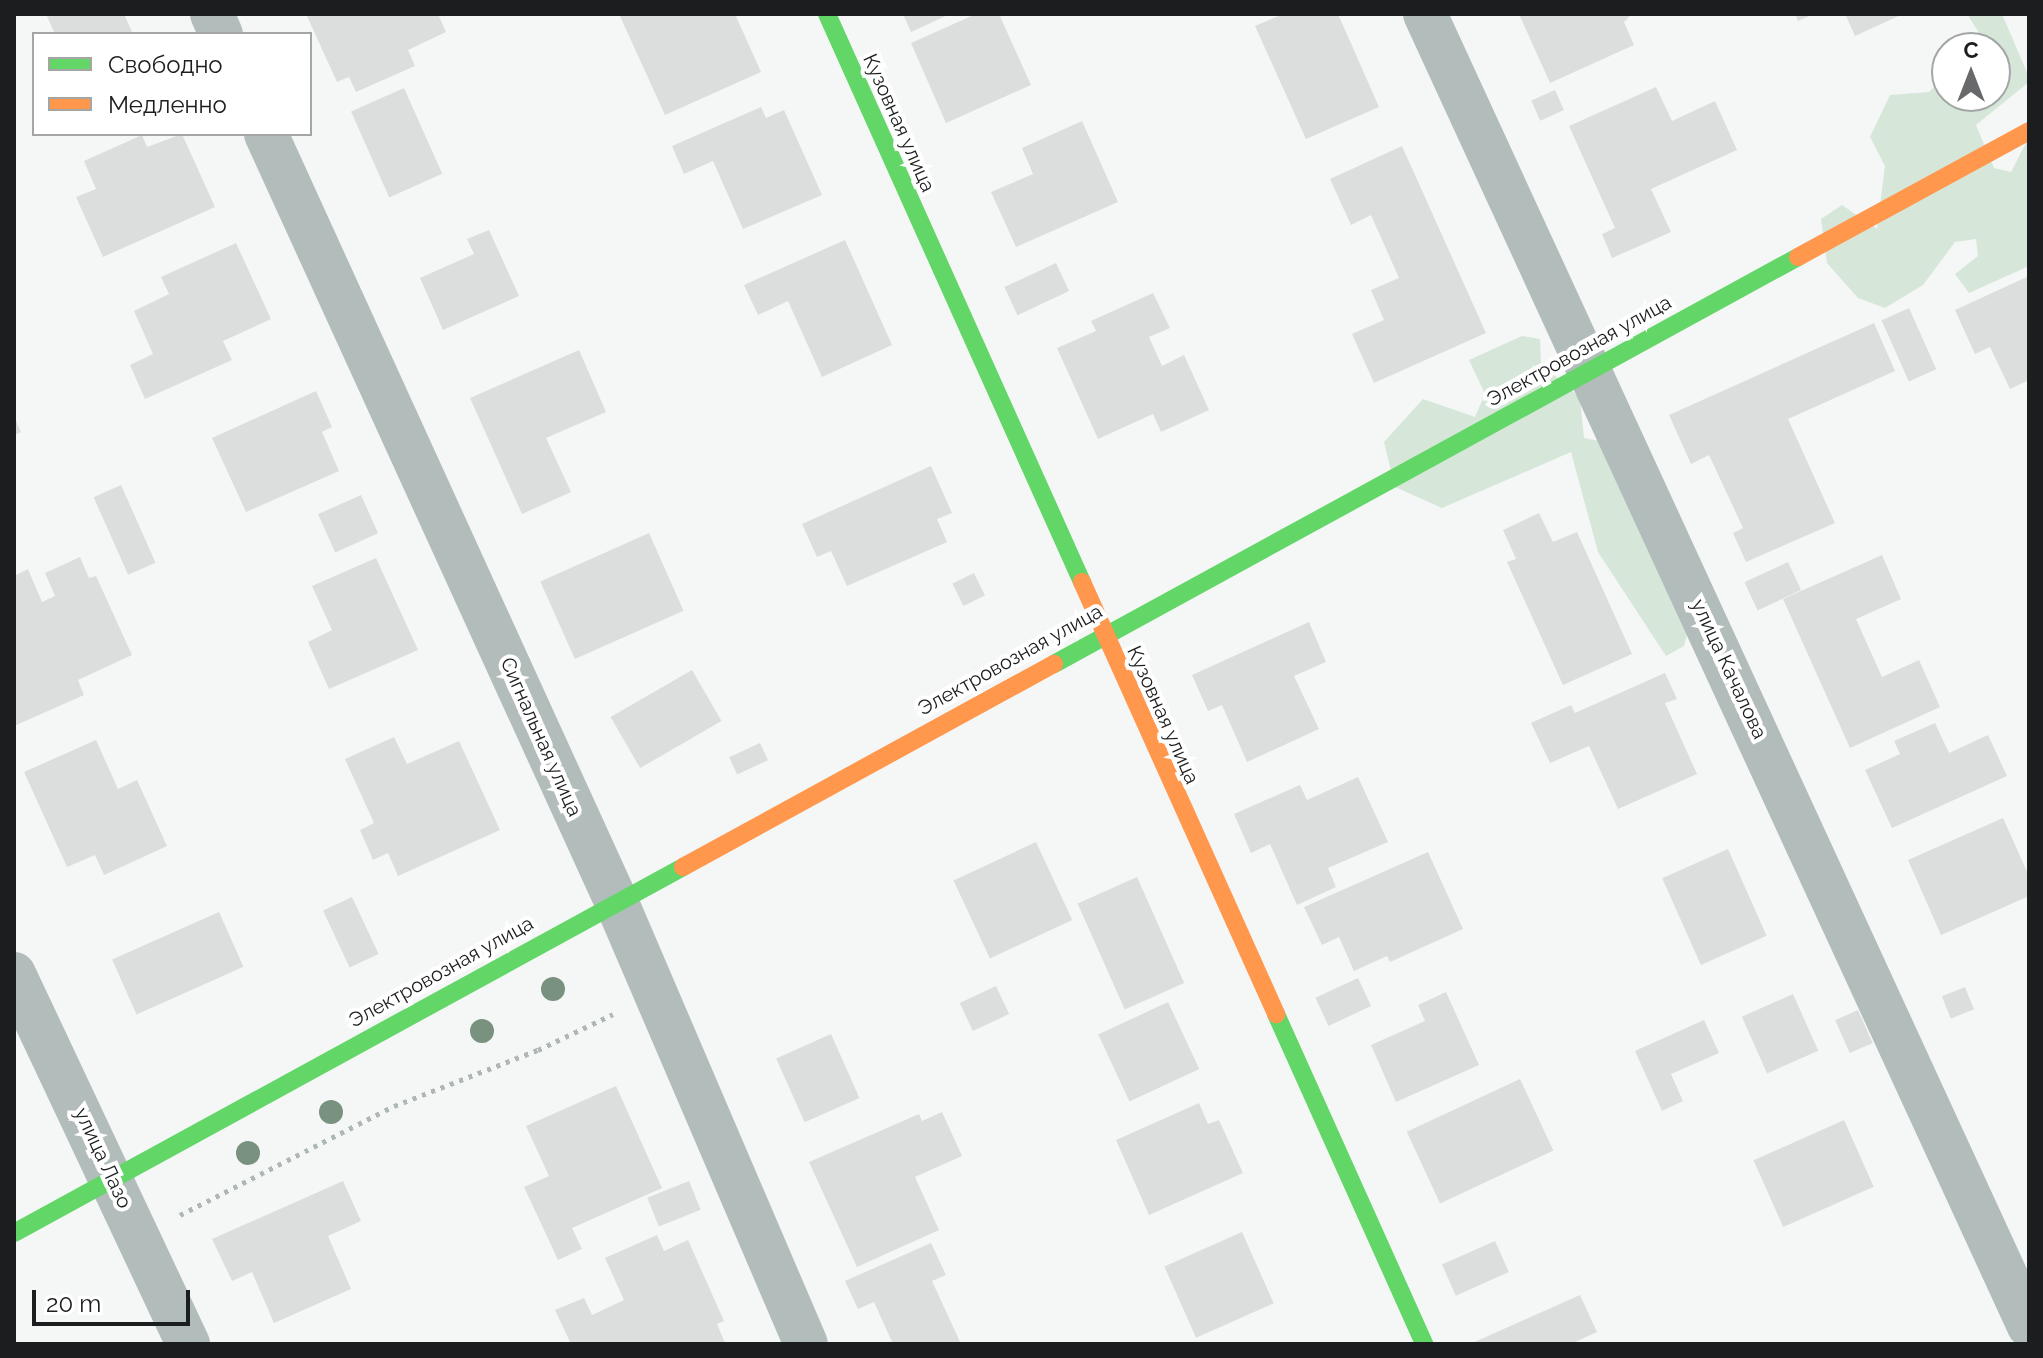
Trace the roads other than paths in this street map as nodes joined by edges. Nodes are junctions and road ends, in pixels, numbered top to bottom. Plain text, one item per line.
1 (827, 14) edge
2 (1425, 14) edge
3 (2029, 131) edge
4 (267, 136) edge
5 (1590, 370) junction
6 (1102, 635) junction
7 (616, 901) junction
8 (14, 974) edge
9 (113, 1178) junction
10 (14, 1233) edge
11 (2029, 1326) edge
12 (188, 1344) edge
13 (806, 1344) edge
14 (1424, 1344) edge

1 - 6 street, Кузовная улица
2 - 5 street, улица Качалова
3 - 5 street, Электровозная улица
4 - 7 street, Сигнальная улица
5 - 6 street, Электровозная улица
5 - 11 street, улица Качалова
6 - 7 street, Электровозная улица
6 - 14 street, Кузовная улица
7 - 9 street, Электровозная улица
7 - 13 street, Сигнальная улица
8 - 9 street, улица Лазо
9 - 10 street, Электровозная улица
9 - 12 street, улица Лазо

